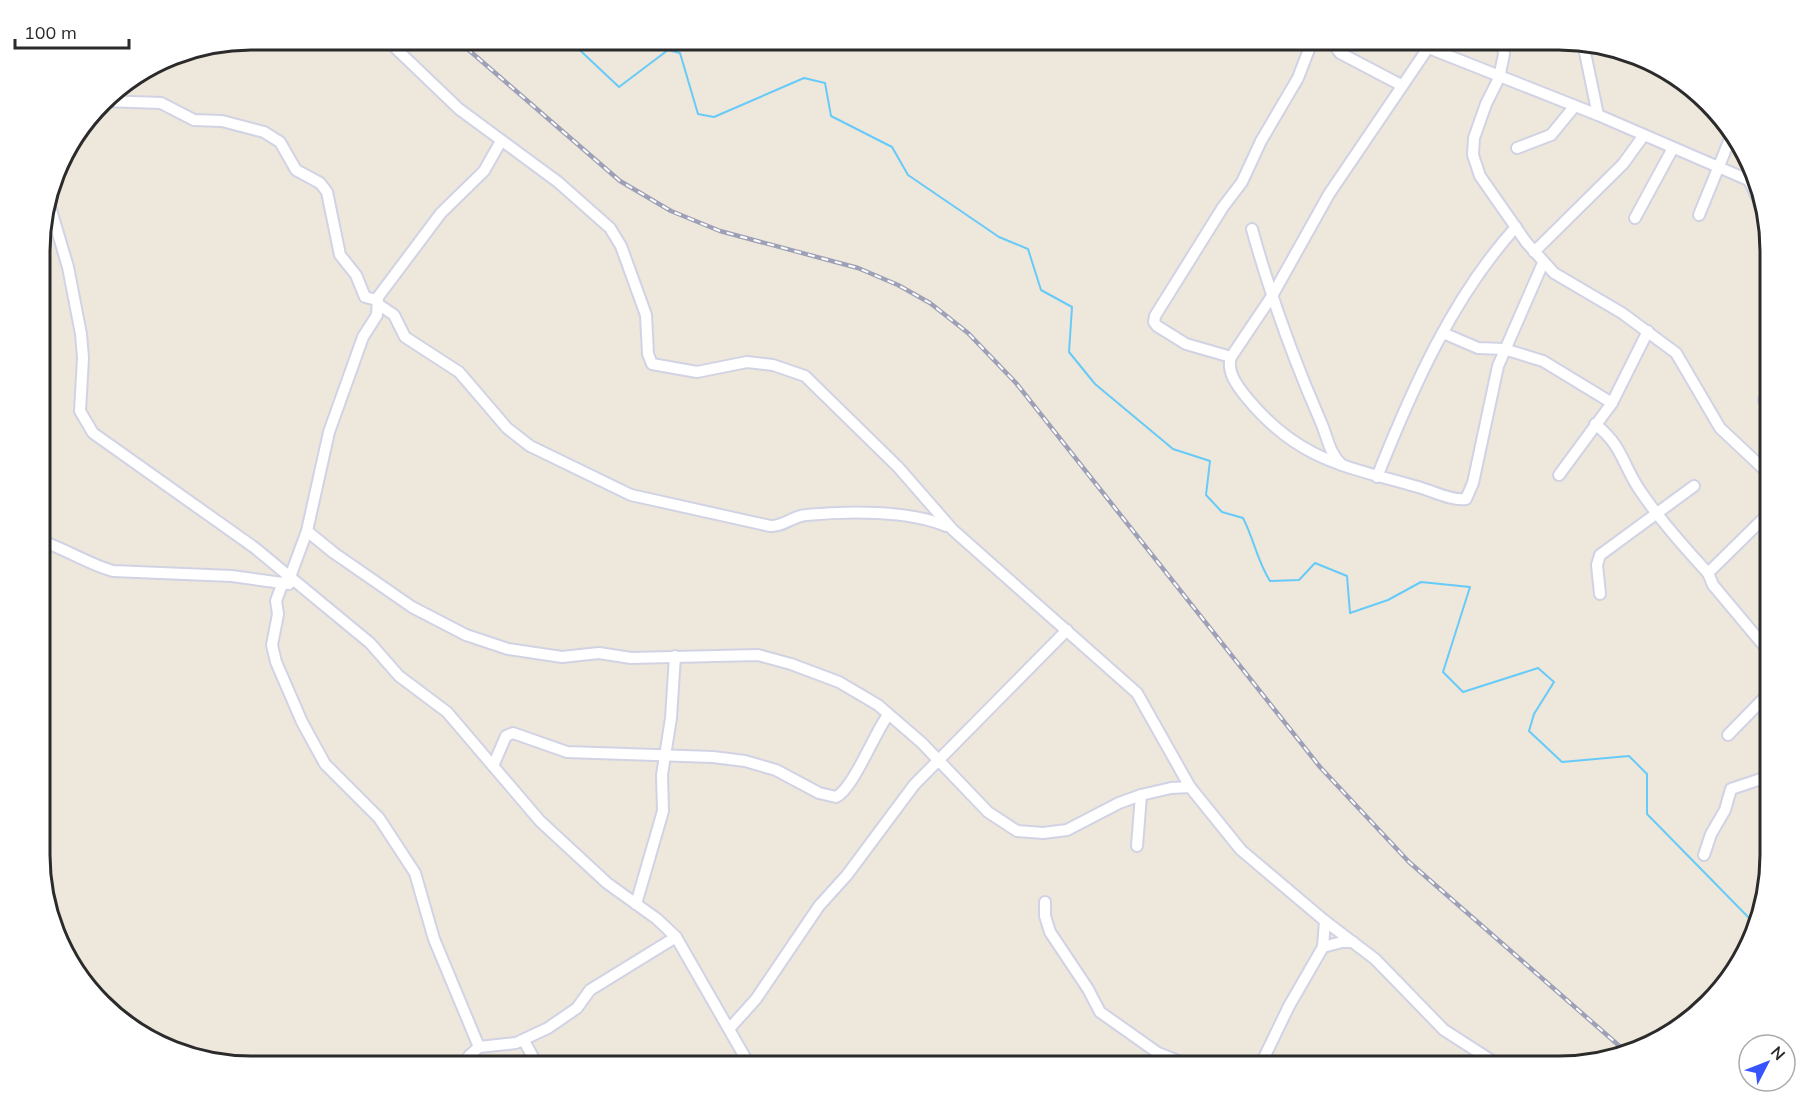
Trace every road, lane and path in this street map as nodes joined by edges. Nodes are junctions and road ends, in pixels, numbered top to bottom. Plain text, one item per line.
1 (397, 50) edge
2 (1309, 50) edge
3 (1338, 50) edge
4 (1427, 50) edge
5 (1433, 50) edge
6 (1503, 50) edge
7 (1585, 51) edge
8 (1499, 78) junction
9 (1401, 85) junction
10 (116, 101) edge
11 (1574, 107) junction
12 (1598, 115) junction
13 (1644, 135) junction
14 (501, 141) junction
15 (1728, 143) edge
16 (1517, 148) dead end
17 (1673, 148) junction
18 (1719, 166) junction
19 (1746, 179) edge
20 (1699, 215) dead end
21 (53, 216) edge
22 (1635, 218) dead end
23 (1516, 227) junction
24 (1252, 229) dead end
25 (1534, 252) junction
26 (1544, 263) junction
27 (1272, 296) junction
28 (377, 302) junction
29 (1648, 331) junction
30 (1443, 333) junction
31 (1504, 349) junction
32 (1231, 357) junction
33 (1612, 403) junction
34 (1595, 424) junction
35 (1759, 465) edge
36 (1343, 467) junction
37 (1559, 475) dead end
38 (1377, 477) junction
39 (1694, 486) dead end
40 (1656, 512) junction
41 (1759, 523) edge
42 (953, 530) junction
43 (307, 531) junction
44 (50, 544) edge
45 (1708, 573) junction
46 (287, 580) junction
47 (1600, 594) dead end
48 (1067, 630) junction
49 (1759, 639) edge
50 (675, 656) junction
51 (1759, 703) edge
52 (888, 715) junction
53 (1728, 735) dead end
54 (667, 757) junction
55 (938, 761) junction
56 (492, 766) junction
57 (1759, 780) edge
58 (1190, 787) junction
59 (1141, 795) junction
60 (1137, 846) dead end
61 (1704, 855) dead end
62 (1045, 902) dead end
63 (636, 904) junction
64 (1325, 921) junction
65 (676, 938) junction
66 (1353, 942) junction
67 (1323, 947) junction
68 (729, 1029) junction
69 (524, 1041) junction
70 (478, 1047) junction
71 (1164, 1055) edge
72 (1265, 1055) edge
73 (1481, 1055) edge
74 (469, 1056) edge
75 (532, 1056) edge
76 (744, 1056) edge

1 - 14 street
2 - 32 street
3 - 9 street
4 - 9 street
5 - 8 street
6 - 8 street
7 - 12 street
8 - 11 street
8 - 23 street
9 - 27 street
10 - 28 street
11 - 12 street
11 - 16 street
12 - 13 street
13 - 17 street
13 - 25 street
14 - 28 street
14 - 42 street
15 - 18 street
17 - 18 street
17 - 22 street
18 - 19 street
18 - 20 street
21 - 46 street
23 - 25 street
23 - 30 street
24 - 27 street
25 - 26 street
26 - 29 street
26 - 31 street
27 - 32 street
27 - 36 street
28 - 42 street
28 - 43 street
29 - 33 street
29 - 35 street
30 - 31 street
30 - 38 street
31 - 33 street
31 - 38 street
32 - 36 street
33 - 34 street
34 - 37 street
34 - 40 street
36 - 38 street
39 - 40 street
40 - 45 street
40 - 47 street
41 - 45 street
42 - 48 street
43 - 46 street
43 - 50 street
44 - 46 street
45 - 49 street
46 - 56 street
46 - 70 street
48 - 55 street
48 - 58 street
50 - 52 street
50 - 54 street
51 - 53 street
52 - 54 street
52 - 55 street
54 - 56 street
54 - 63 street
55 - 59 street
55 - 68 street
56 - 63 street
57 - 61 street
58 - 59 street
58 - 64 street
59 - 60 street
62 - 71 street
63 - 65 street
64 - 66 street
64 - 67 street
65 - 68 street
65 - 69 street
66 - 67 street
66 - 73 street
67 - 72 street
68 - 76 street
69 - 70 street
69 - 75 street
70 - 74 street

